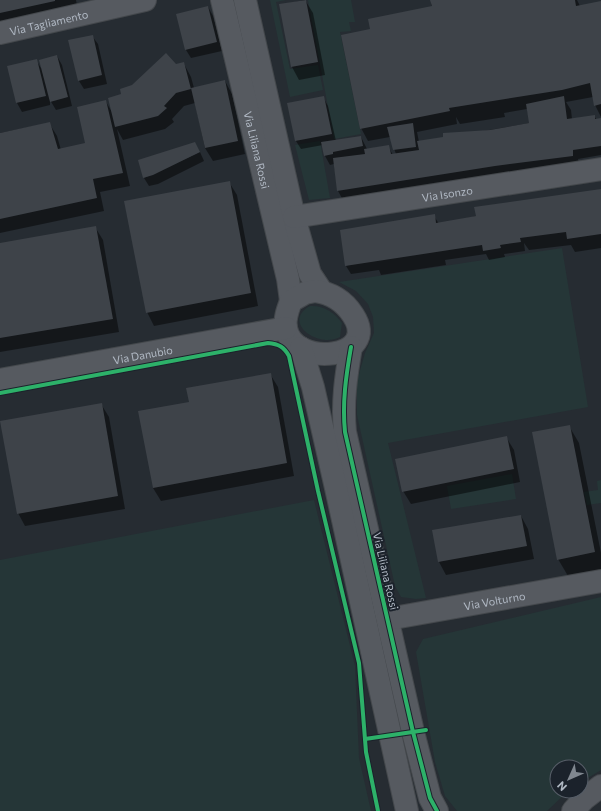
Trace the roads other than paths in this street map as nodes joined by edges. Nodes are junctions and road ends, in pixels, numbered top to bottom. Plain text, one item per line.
1 (145, 0) edge
2 (222, 0) edge
3 (245, 0) edge
4 (0, 33) edge
5 (601, 169) edge
6 (294, 217) junction
7 (322, 292) junction
8 (291, 301) junction
9 (286, 328) junction
10 (351, 347) junction
11 (301, 348) junction
12 (0, 380) edge
13 (601, 581) edge
14 (388, 619) junction
15 (601, 786) edge
16 (434, 804) edge
17 (402, 810) edge
18 (573, 811) edge

1 - 4 street, Via Tagliamento
2 - 8 street, Via Liliana Rossi
3 - 6 street, Via Liliana Rossi
5 - 6 street, Via Isonzo
6 - 7 street, Via Liliana Rossi
7 - 8 street
7 - 10 street, Via Liliana Rossi
8 - 9 street, Via Liliana Rossi
9 - 11 street
9 - 12 street, Via Danubio
10 - 11 street
10 - 14 street, Via Liliana Rossi
11 - 17 street
13 - 14 street, Via Volturno
14 - 16 street, Via Liliana Rossi
15 - 18 street

